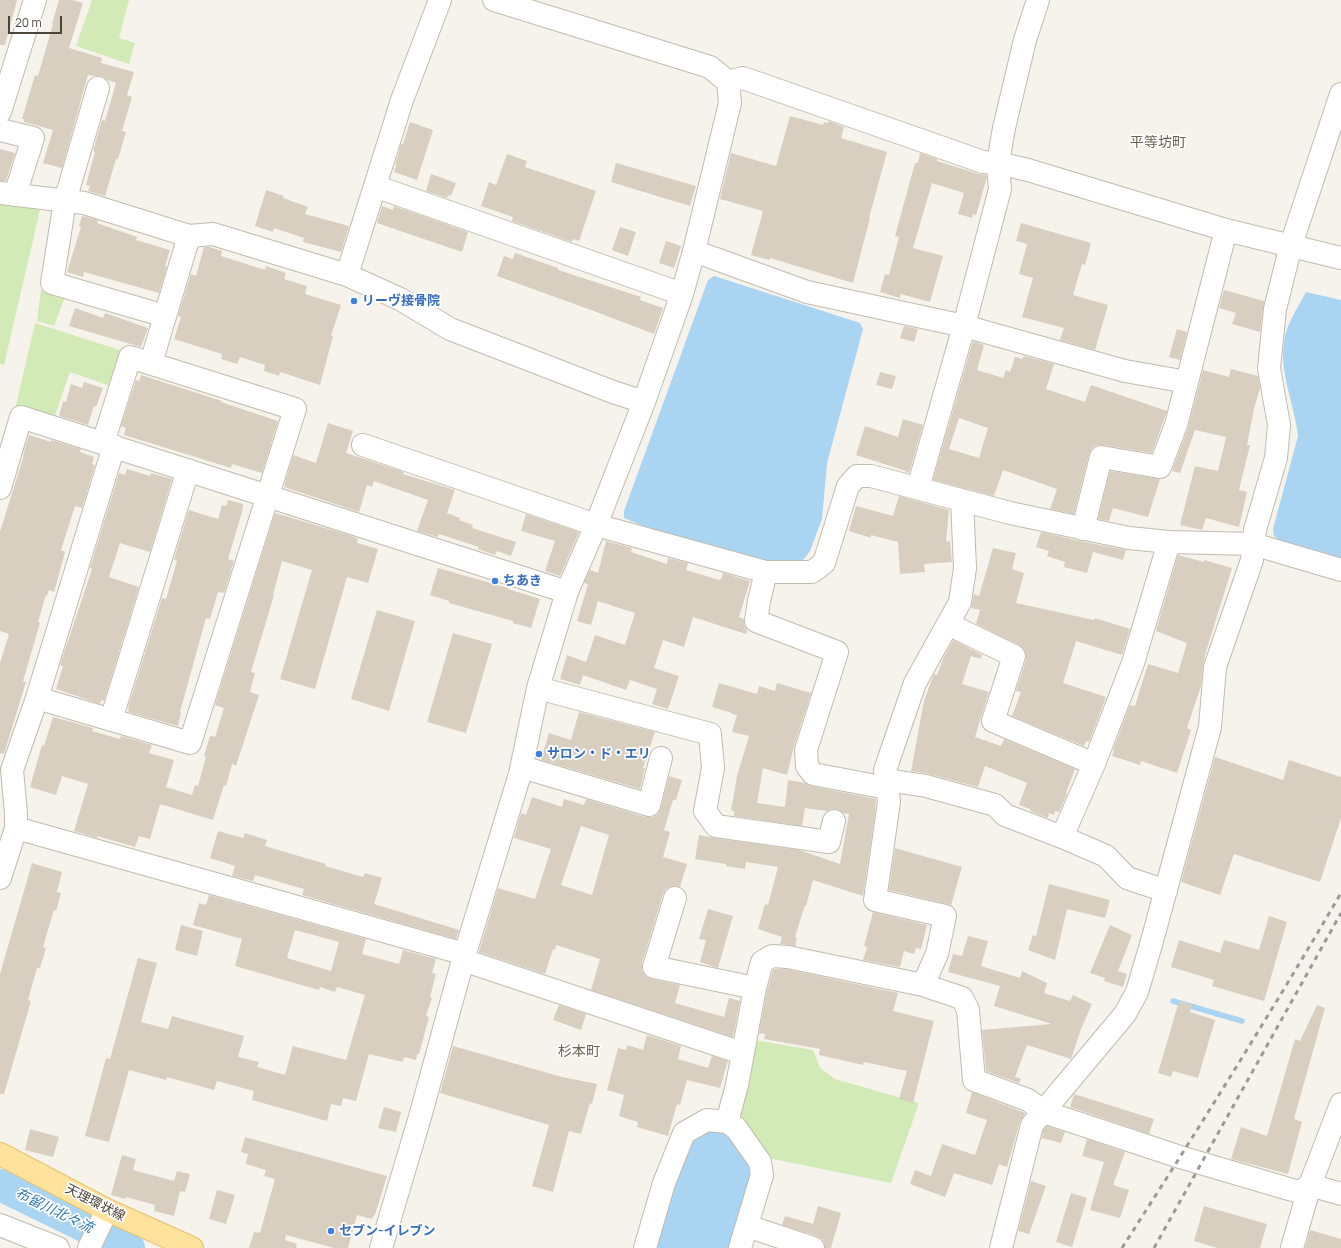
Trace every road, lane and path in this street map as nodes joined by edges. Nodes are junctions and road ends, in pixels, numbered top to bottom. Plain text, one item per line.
1 (35, 0) edge
2 (440, 0) edge
3 (494, 0) edge
4 (1038, 0) edge
5 (728, 82) junction
6 (98, 88) dead end
7 (1341, 94) edge
8 (0, 112) edge
9 (0, 130) edge
10 (998, 163) junction
11 (383, 189) dead end
12 (7, 194) edge
13 (65, 202) junction
14 (1226, 230) junction
15 (189, 236) junction
16 (1291, 245) junction
17 (694, 251) junction
18 (1341, 258) edge
19 (347, 275) junction
20 (682, 294) junction
21 (165, 316) junction
22 (964, 326) junction
23 (151, 364) junction
24 (1187, 382) junction
25 (644, 402) junction
26 (109, 445) junction
27 (363, 445) dead end
28 (188, 470) junction
29 (0, 488) edge
30 (918, 488) junction
31 (268, 496) junction
32 (962, 500) junction
33 (596, 525) junction
34 (1083, 529) junction
35 (1169, 542) junction
36 (1253, 544) junction
37 (1341, 570) edge
38 (766, 572) junction
39 (567, 592) junction
40 (948, 624) junction
41 (538, 688) junction
42 (37, 698) junction
43 (111, 720) junction
44 (661, 758) dead end
45 (1094, 764) junction
46 (522, 767) junction
47 (6, 768) edge
48 (887, 784) junction
49 (834, 821) dead end
50 (16, 828) junction
51 (1062, 837) junction
52 (0, 878) edge
53 (1166, 891) junction
54 (675, 898) dead end
55 (464, 957) junction
56 (923, 985) junction
57 (755, 988) junction
58 (742, 1053) junction
59 (1341, 1104) edge
60 (1044, 1112) junction
61 (727, 1122) junction
62 (0, 1154) edge
63 (1310, 1185) junction
64 (1341, 1194) edge
65 (107, 1210) junction
66 (0, 1225) edge
67 (747, 1226) junction
68 (58, 1248) edge
69 (89, 1248) edge
70 (192, 1248) edge
71 (381, 1248) edge
72 (645, 1248) edge
73 (740, 1248) edge
74 (813, 1248) edge
75 (1001, 1248) edge
76 (1292, 1248) edge

1 - 8 street
2 - 19 street
3 - 5 street
4 - 10 street
5 - 10 street
5 - 17 street
6 - 13 street
7 - 16 street
9 - 12 street
10 - 14 street
10 - 22 street
11 - 20 street
12 - 13 street
13 - 15 street
13 - 21 street
14 - 16 street
14 - 24 street
15 - 19 street
15 - 21 street
16 - 18 street
16 - 36 street
17 - 20 street
17 - 22 street
19 - 25 street
20 - 25 street
21 - 23 street
22 - 24 street
22 - 30 street
23 - 26 street
23 - 31 street
24 - 34 street
25 - 33 street
26 - 28 street
26 - 29 street
26 - 42 street
27 - 33 street
28 - 31 street
28 - 43 street
30 - 32 street
30 - 38 street
31 - 39 street
31 - 43 street
32 - 34 street
32 - 40 street
33 - 38 street
33 - 39 street
34 - 35 street
35 - 36 street
35 - 45 street
36 - 37 street
36 - 53 street
38 - 48 street
39 - 41 street
40 - 45 street
40 - 48 street
41 - 46 street
41 - 49 street
42 - 43 street
42 - 47 street
44 - 46 street
45 - 51 street
46 - 55 street
47 - 50 street
48 - 51 street
48 - 56 street
50 - 52 street
50 - 55 street
51 - 53 street
53 - 60 street
54 - 57 street
55 - 58 street
55 - 71 street
56 - 57 street
56 - 60 street
57 - 58 street
58 - 61 street
59 - 63 street
60 - 63 street
60 - 75 street
61 - 67 street
61 - 72 street
62 - 65 main road, 天理環状線
63 - 64 street
63 - 76 street
65 - 69 street
65 - 70 main road, 天理環状線
66 - 68 street
67 - 73 street
67 - 74 street

